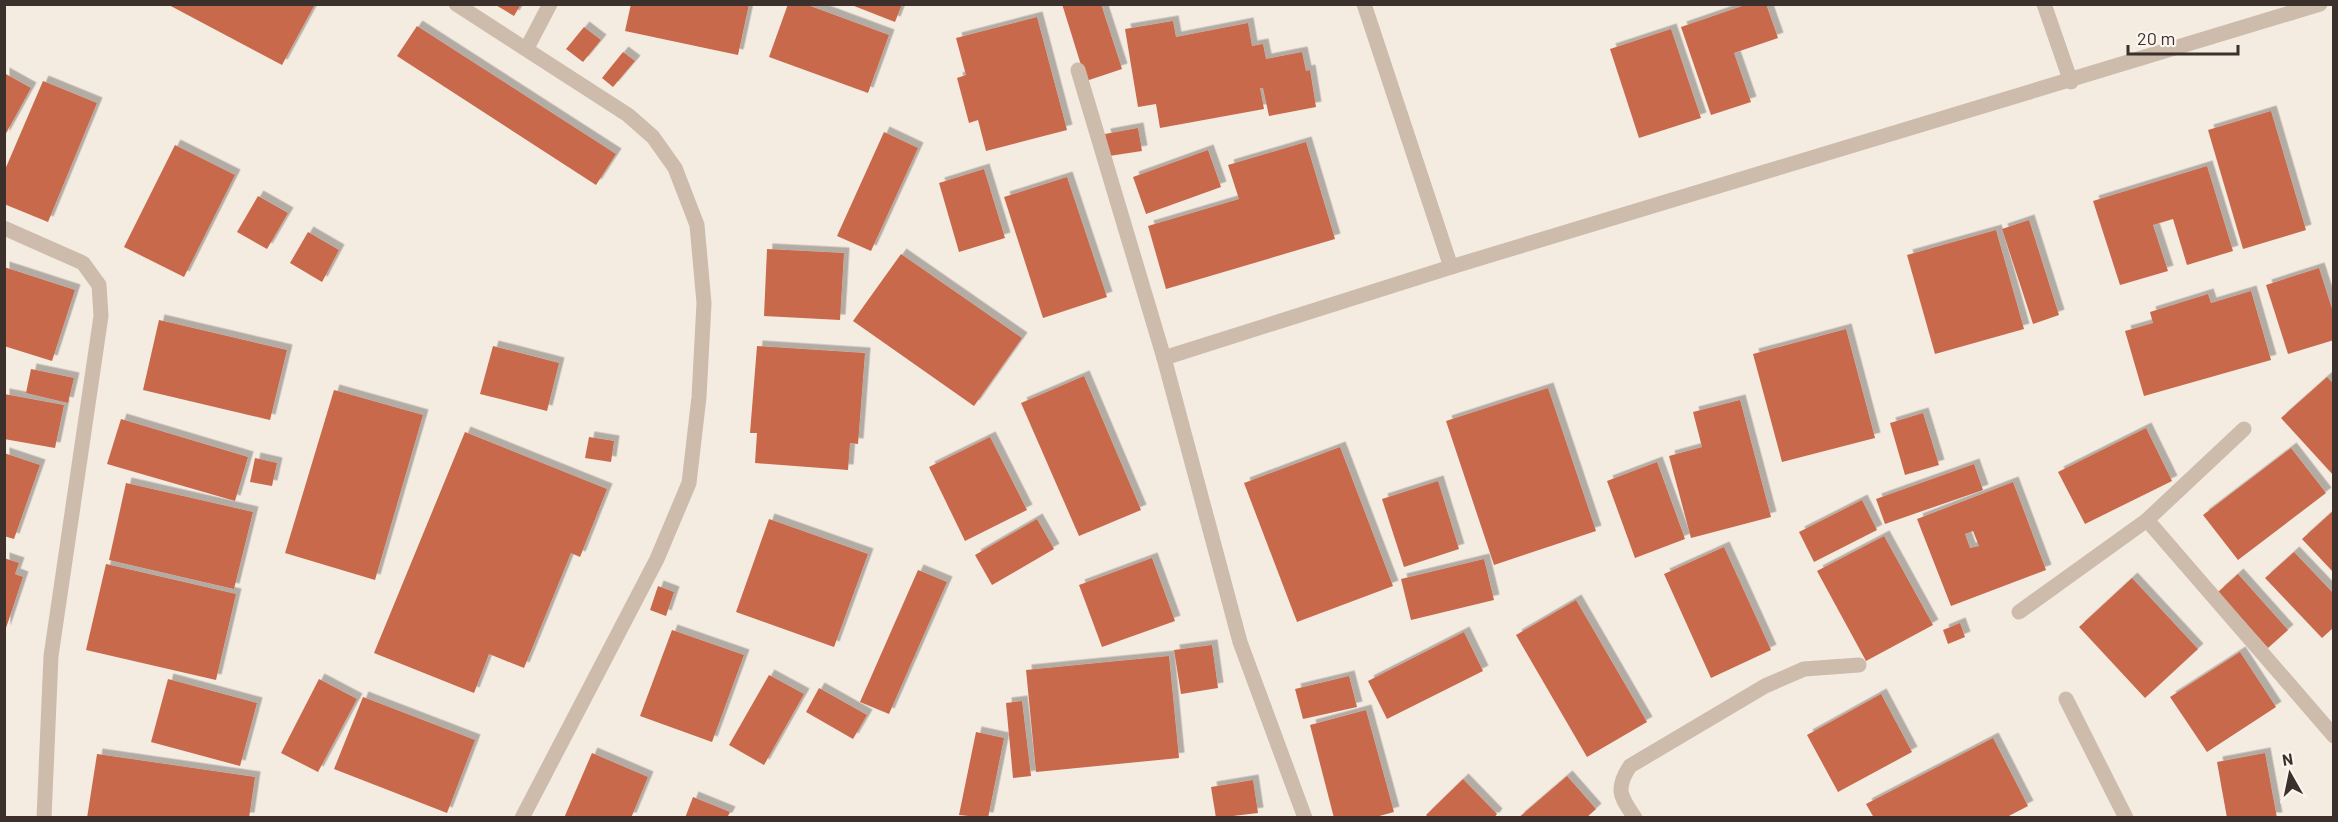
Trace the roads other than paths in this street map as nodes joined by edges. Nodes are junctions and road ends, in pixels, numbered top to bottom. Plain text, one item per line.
1 (456, 4) edge
2 (550, 4) edge
3 (1364, 4) edge
4 (2044, 4) edge
5 (2320, 4) edge
6 (527, 48) junction
7 (1077, 70) dead end
8 (2071, 82) junction
9 (4, 228) edge
10 (1450, 267) junction
11 (1164, 358) junction
12 (2244, 429) dead end
13 (2147, 520) junction
14 (2019, 612) dead end
15 (1859, 665) dead end
16 (2066, 699) dead end
17 (2331, 729) edge
18 (44, 818) edge
19 (522, 818) edge
20 (1305, 818) edge
21 (1635, 818) edge
22 (2126, 818) edge

1 - 6 street
2 - 6 street
3 - 10 street
4 - 8 street
5 - 8 street
6 - 19 street
7 - 11 street
8 - 10 street
9 - 18 street
10 - 11 street
11 - 20 street
12 - 13 street
13 - 14 street
13 - 17 street
15 - 21 street
16 - 22 street

